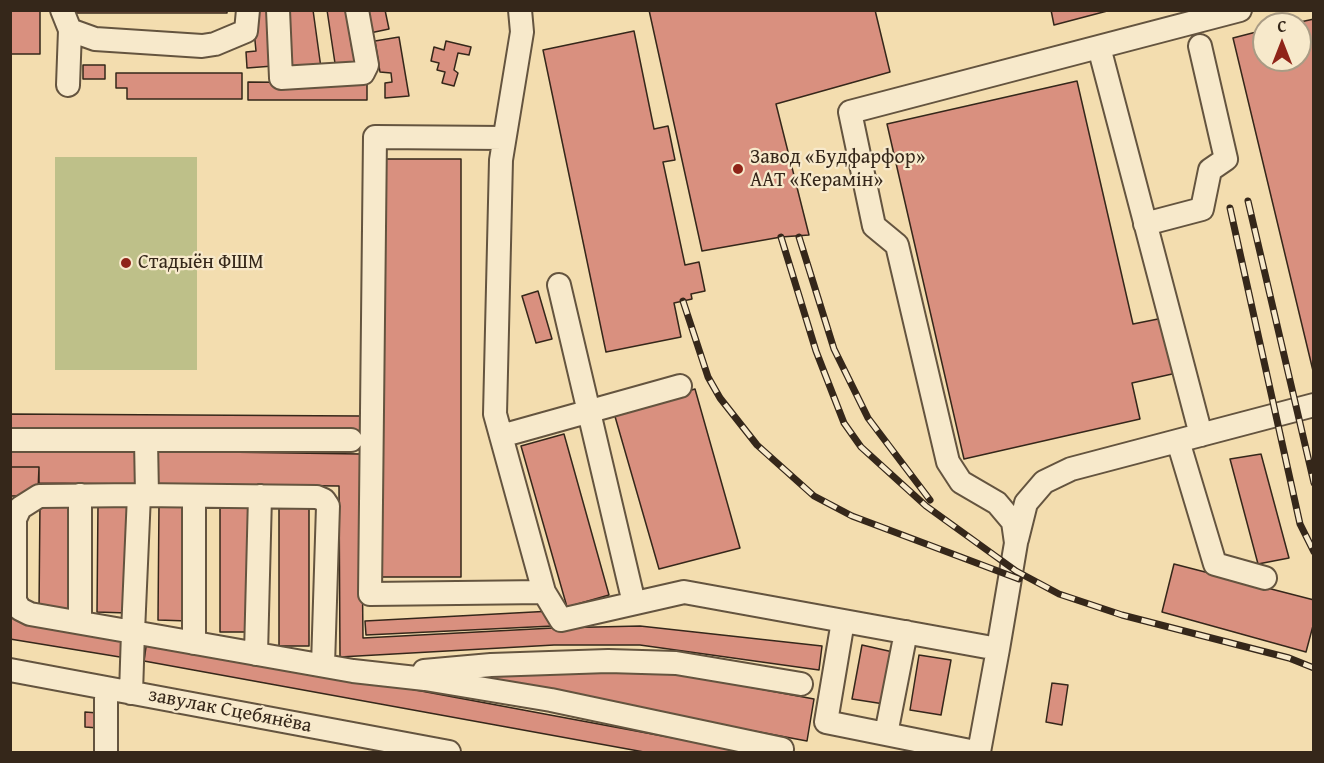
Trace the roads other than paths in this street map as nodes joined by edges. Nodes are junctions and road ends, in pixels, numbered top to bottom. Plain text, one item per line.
1 (248, 10) edge
2 (278, 10) edge
3 (357, 10) edge
4 (520, 10) edge
5 (1240, 10) edge
6 (66, 20) edge
7 (1200, 46) dead end
8 (1099, 47) junction
9 (68, 85) dead end
10 (504, 138) junction
11 (1145, 224) junction
12 (559, 285) dead end
13 (680, 387) dead end
14 (1314, 405) edge
15 (590, 411) junction
16 (1200, 435) junction
17 (501, 436) junction
18 (10, 440) edge
19 (146, 440) junction
20 (351, 440) dead end
21 (1178, 441) junction
22 (80, 495) junction
23 (143, 495) junction
24 (194, 496) junction
25 (260, 496) junction
26 (1016, 543) junction
27 (1265, 578) dead end
28 (544, 592) junction
29 (634, 603) junction
30 (843, 621) junction
31 (80, 622) junction
32 (133, 632) junction
33 (906, 632) junction
34 (194, 642) junction
35 (998, 649) junction
36 (256, 654) junction
37 (323, 665) junction
38 (10, 670) edge
39 (390, 674) junction
40 (801, 684) dead end
41 (106, 688) junction
42 (131, 693) junction
43 (886, 734) junction
44 (782, 749) dead end
45 (106, 753) edge
46 (449, 753) edge
47 (977, 753) edge

1 - 6 street
2 - 3 street
4 - 10 street
5 - 8 street
6 - 9 street
7 - 11 street
8 - 11 street
8 - 26 street
10 - 17 street
10 - 28 street
11 - 16 street
12 - 15 street
13 - 15 street
14 - 16 street
15 - 17 street
15 - 29 street
16 - 21 street
17 - 28 street
18 - 19 street
19 - 20 street
19 - 23 street
21 - 26 street
21 - 27 street
22 - 23 street
22 - 31 street
22 - 31 street
23 - 24 street
23 - 32 street
24 - 25 street
24 - 34 street
25 - 36 street
25 - 37 street
26 - 35 street
28 - 29 street
29 - 30 street
30 - 33 street
30 - 43 street
31 - 32 street
32 - 34 street
32 - 42 street
33 - 35 street
33 - 43 street
34 - 36 street
35 - 47 street
36 - 37 street
37 - 39 street
38 - 41 street, завулак Сцебянёва
39 - 40 street
39 - 44 street
41 - 42 street, завулак Сцебянёва
41 - 45 street
42 - 46 street, завулак Сцебянёва
43 - 47 street

